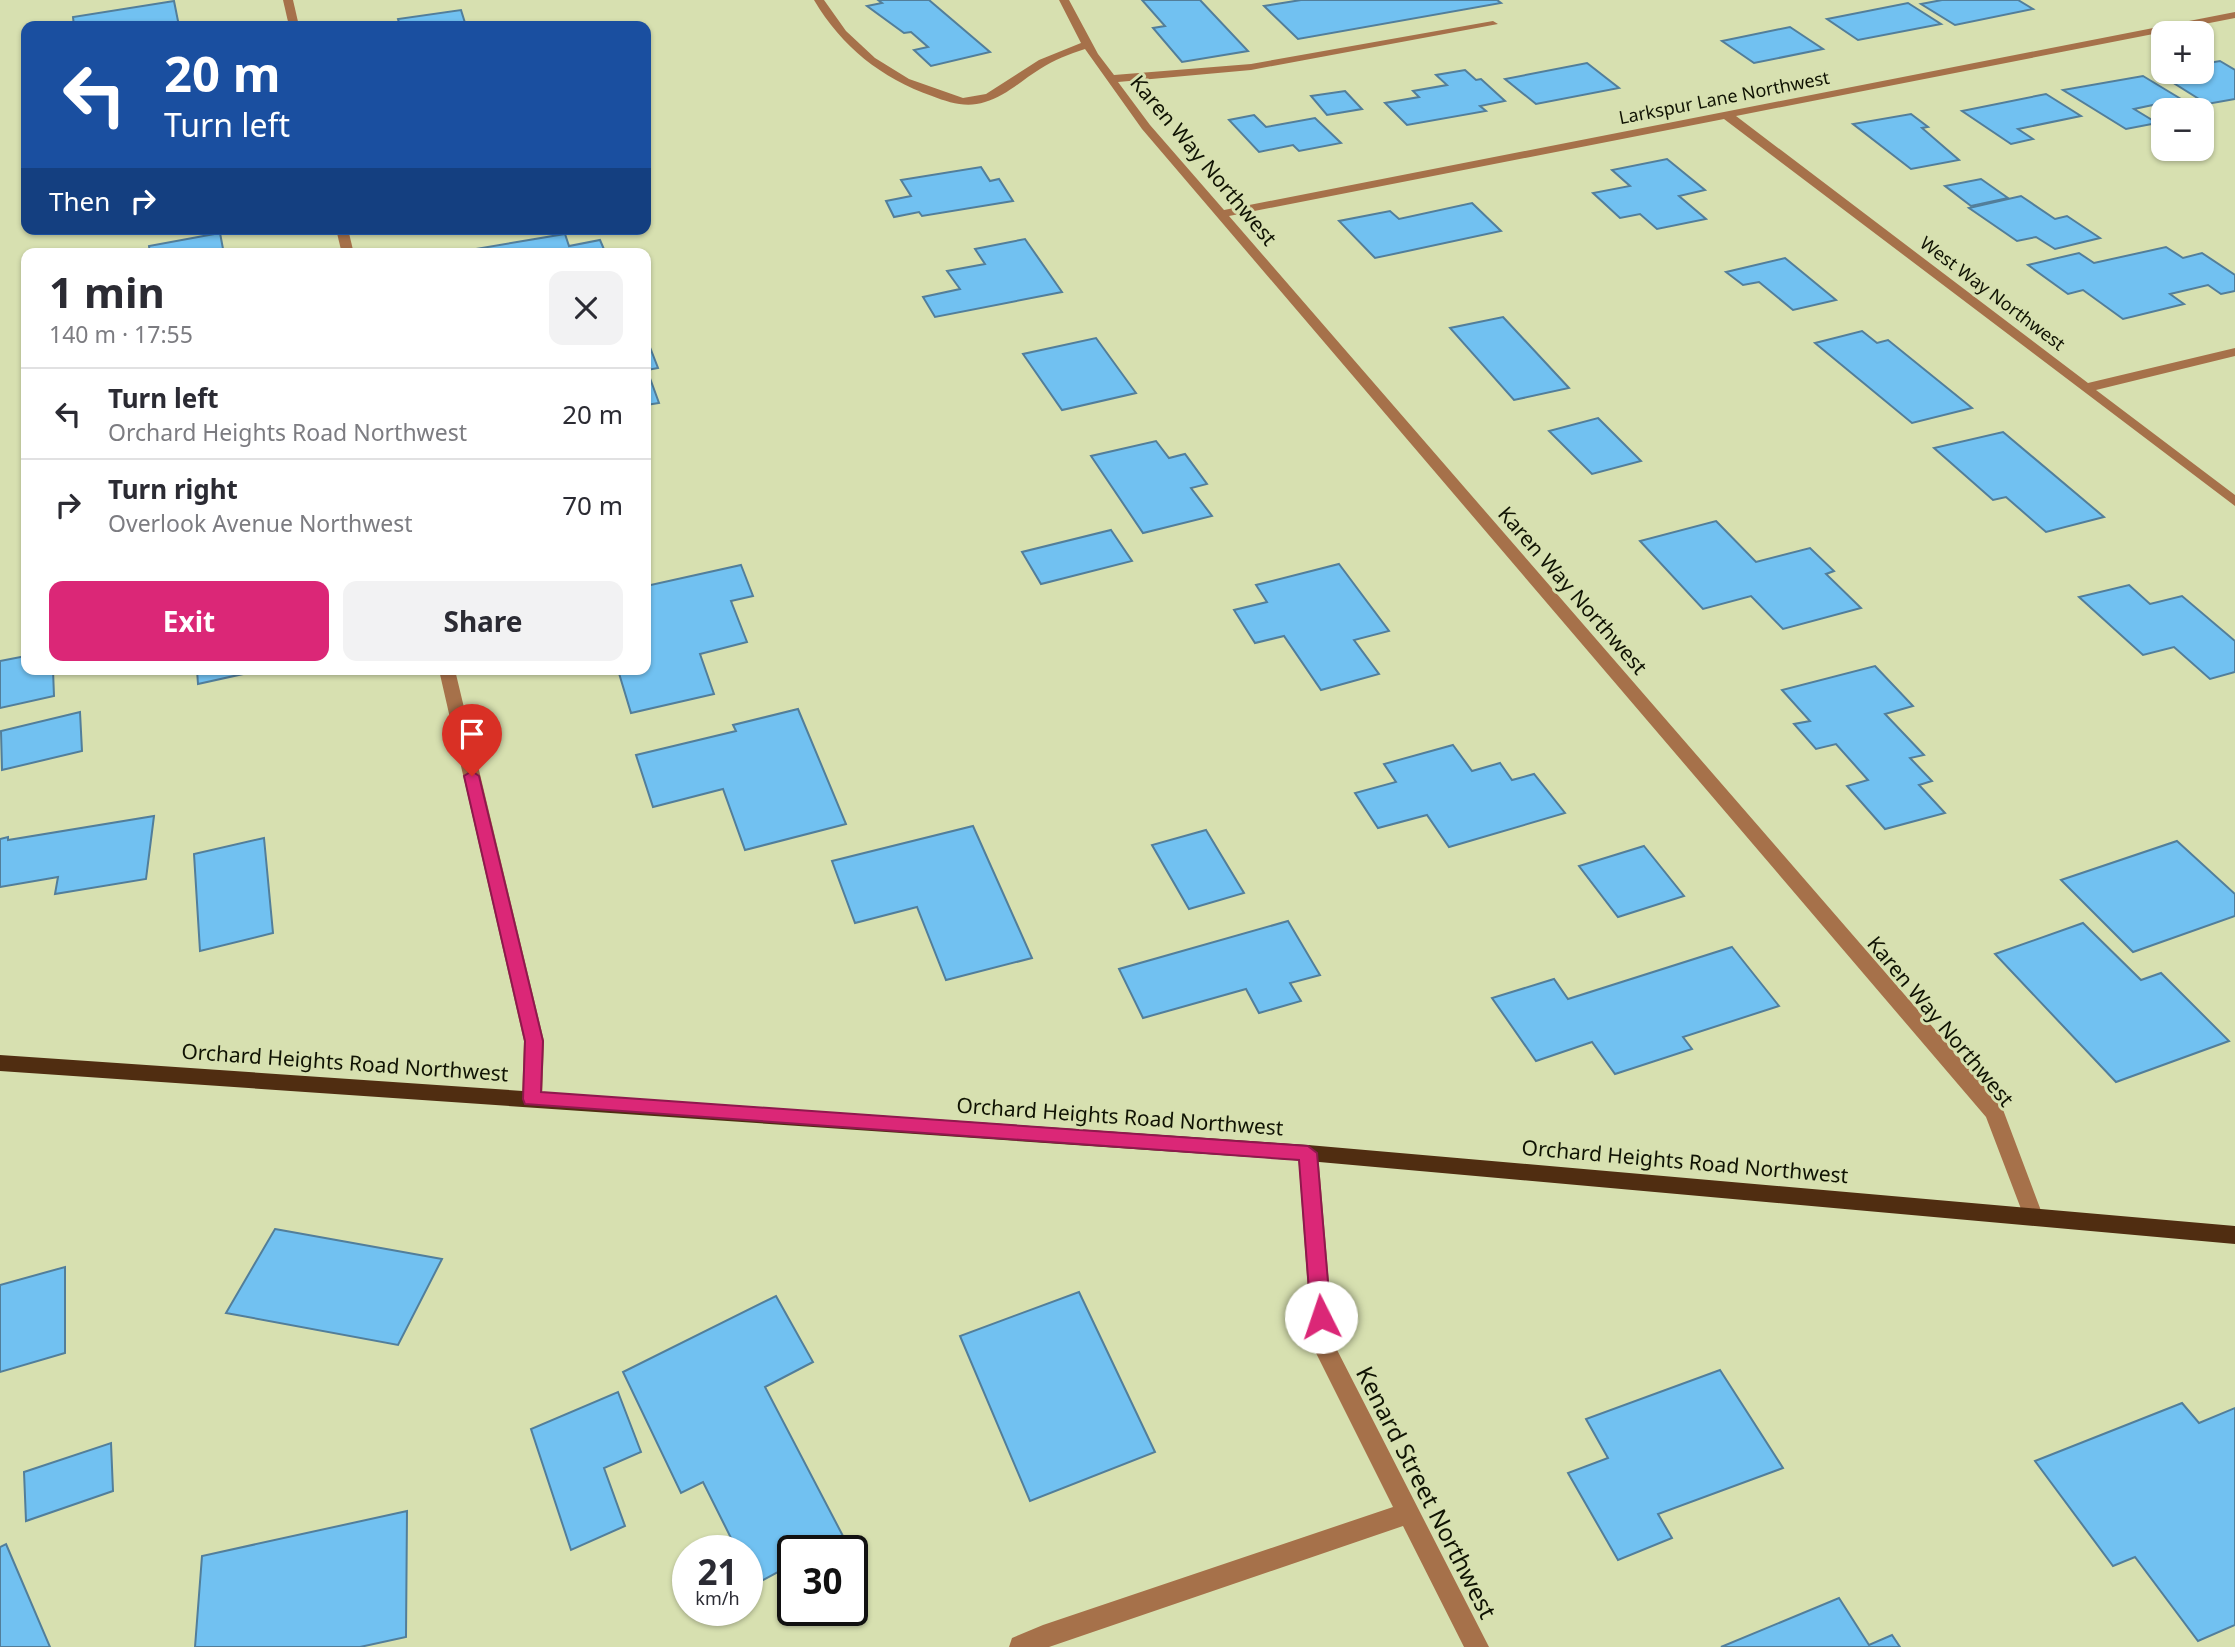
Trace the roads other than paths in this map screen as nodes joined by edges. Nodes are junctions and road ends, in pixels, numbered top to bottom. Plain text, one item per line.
1 (288, 0) edge
2 (819, 0) edge
3 (1063, 0) edge
4 (2235, 15) edge
5 (293, 21) edge
6 (1493, 24) dead end
7 (1087, 45) junction
8 (1110, 79) junction
9 (1727, 115) junction
10 (1220, 214) junction
11 (2235, 352) edge
12 (2086, 388) junction
13 (2235, 502) edge
14 (448, 675) edge
15 (0, 1063) edge
16 (532, 1099) junction
17 (1308, 1153) junction
18 (2033, 1216) junction
19 (2235, 1235) edge
20 (1409, 1513) junction
21 (1021, 1647) edge
22 (1476, 1647) edge

1 - 5 street
2 - 7 street
3 - 7 street, Karen Way Northwest
4 - 9 street, Larkspur Lane Northwest
6 - 8 street
7 - 8 street, Karen Way Northwest
8 - 10 street, Karen Way Northwest
9 - 10 street, Larkspur Lane Northwest
9 - 12 street, West Way Northwest
10 - 18 street, Karen Way Northwest
11 - 12 street
12 - 13 street, West Way Northwest
14 - 16 street
15 - 16 main road, Orchard Heights Road Northwest
16 - 17 main road, Orchard Heights Road Northwest
17 - 18 main road, Orchard Heights Road Northwest
17 - 20 street, Kenard Street Northwest
18 - 19 main road, Orchard Heights Road Northwest
20 - 21 street
20 - 22 street, Kenard Street Northwest

